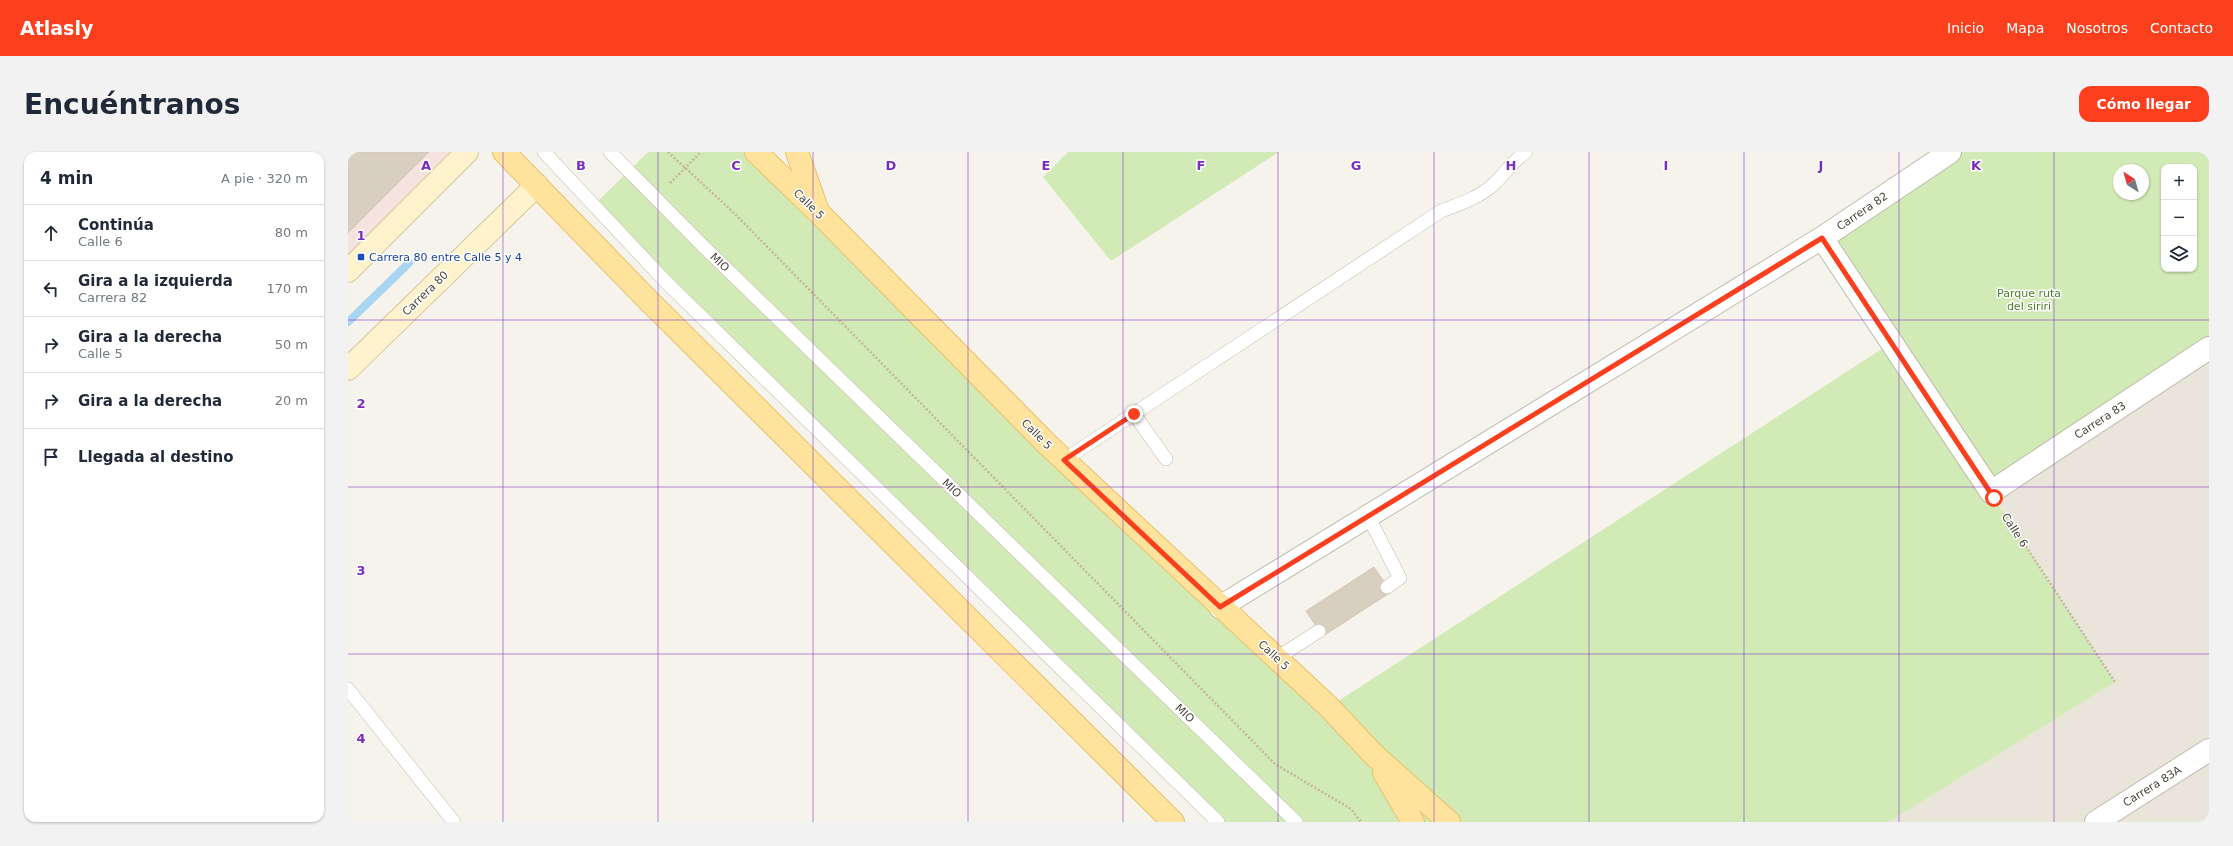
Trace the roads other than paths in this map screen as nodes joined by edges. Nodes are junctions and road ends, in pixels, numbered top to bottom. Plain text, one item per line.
1 (467, 152) edge
2 (504, 152) edge
3 (544, 152) edge
4 (610, 152) edge
5 (756, 152) edge
6 (797, 152) edge
7 (1526, 152) edge
8 (1950, 152) edge
9 (537, 185) junction
10 (818, 212) junction
11 (1822, 238) junction
12 (348, 271) edge
13 (2209, 348) edge
14 (348, 369) edge
15 (1134, 414) junction
16 (1166, 459) dead end
17 (1064, 460) junction
18 (1368, 516) junction
19 (1387, 587) dead end
20 (1220, 607) junction
21 (1319, 630) dead end
22 (1277, 658) junction
23 (348, 689) edge
24 (2209, 750) edge
25 (1374, 755) junction
26 (454, 822) edge
27 (1173, 822) edge
28 (1218, 822) edge
29 (1296, 822) edge
30 (1413, 822) edge
31 (1449, 822) edge
32 (2096, 822) edge

1 - 12 street
2 - 9 main road
3 - 28 lane
4 - 29 lane, MIO
5 - 10 main road, Calle 5
6 - 10 main road
7 - 15 lane
8 - 11 street, Carrera 82
9 - 14 street, Carrera 80
9 - 27 main road
10 - 17 main road, Calle 5
11 - 13 street, Carrera 83
11 - 18 street, Carrera 82
15 - 16 lane
15 - 17 lane
17 - 20 main road, Calle 5
18 - 19 lane
18 - 20 street, Carrera 82
20 - 22 main road, Calle 5
21 - 22 lane
22 - 25 main road, Calle 5
23 - 26 lane
24 - 32 street, Carrera 83A
25 - 30 main road
25 - 31 main road, Calle 5

